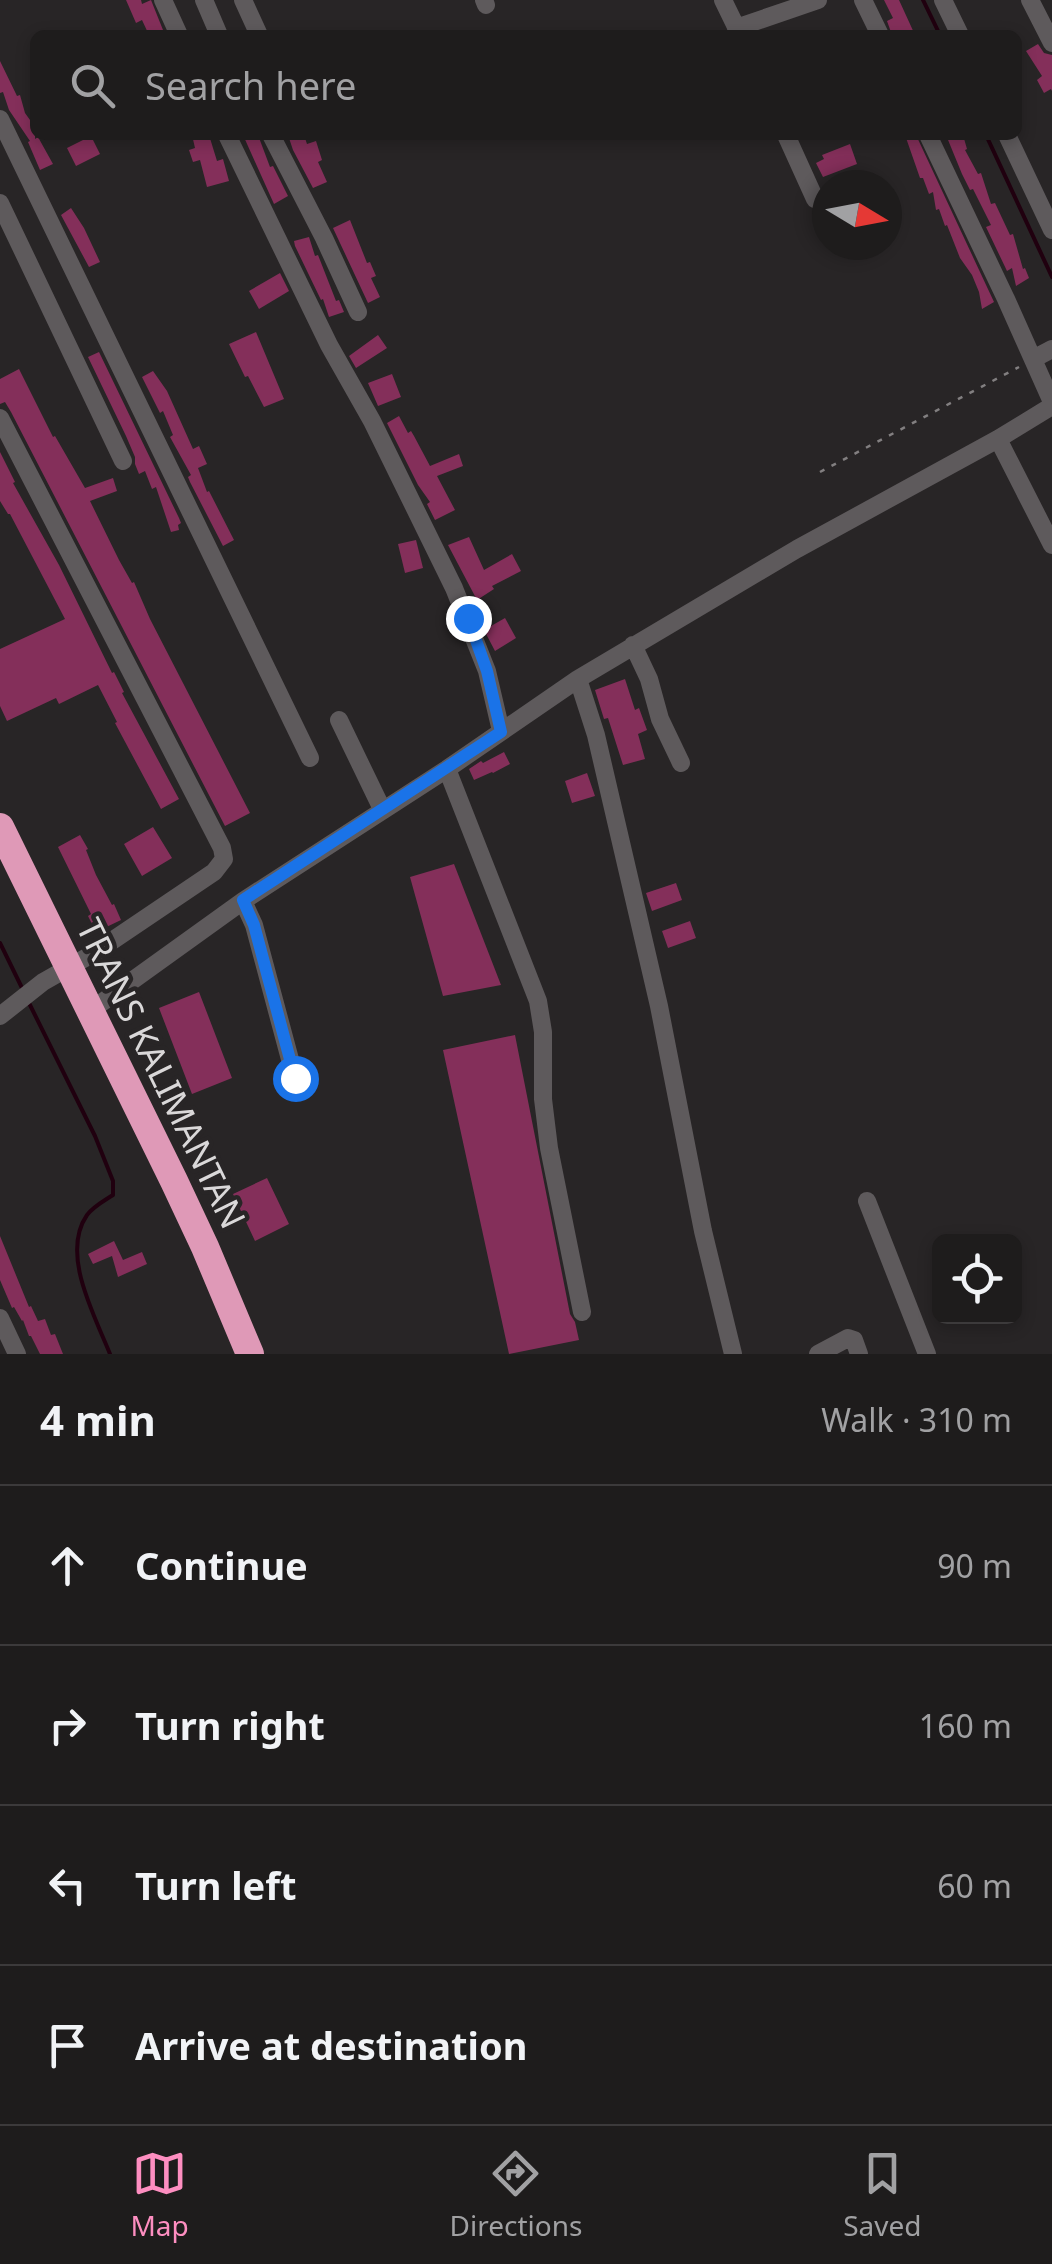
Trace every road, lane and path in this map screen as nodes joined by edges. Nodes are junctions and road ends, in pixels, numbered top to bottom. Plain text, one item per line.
1 (162, 0) edge
2 (204, 0) edge
3 (244, 0) edge
4 (723, 0) edge
5 (818, 0) edge
6 (863, 0) edge
7 (943, 0) edge
8 (1030, 0) edge
9 (177, 30) edge
10 (218, 30) edge
11 (257, 30) edge
12 (737, 30) edge
13 (743, 30) edge
14 (878, 30) edge
15 (958, 30) edge
16 (1052, 43) edge
17 (0, 120) edge
18 (228, 140) edge
19 (273, 140) edge
20 (788, 140) edge
21 (930, 140) edge
22 (1009, 140) edge
23 (812, 191) edge
24 (0, 203) edge
25 (1052, 230) edge
26 (358, 312) dead end
27 (1052, 349) edge
28 (1033, 359) junction
29 (1052, 404) edge
30 (0, 418) edge
31 (998, 439) junction
32 (123, 461) dead end
33 (820, 472) dead end
34 (1052, 545) edge
35 (633, 645) junction
36 (578, 679) junction
37 (339, 720) dead end
38 (501, 732) junction
39 (310, 758) dead end
40 (681, 763) dead end
41 (447, 769) junction
42 (382, 809) junction
43 (0, 828) edge
44 (243, 900) junction
45 (68, 967) junction
46 (90, 1011) junction
47 (0, 1016) edge
48 (295, 1078) dead end
49 (868, 1202) dead end
50 (582, 1312) dead end
51 (0, 1318) edge
52 (17, 1354) edge
53 (250, 1354) edge
54 (733, 1354) edge
55 (820, 1354) edge
56 (859, 1354) edge
57 (928, 1354) edge

1 - 9 street
2 - 10 street
3 - 11 street
4 - 12 street
5 - 13 street
6 - 14 street
7 - 15 street
8 - 16 street
17 - 39 street
18 - 38 street
19 - 26 street
20 - 23 street
21 - 28 street
22 - 25 street
24 - 32 street
27 - 28 street
28 - 29 street
28 - 33 path
29 - 31 street
30 - 45 street
31 - 34 street
31 - 35 street
35 - 36 street
35 - 40 street
36 - 38 street
36 - 54 street
37 - 42 street
38 - 41 street
41 - 42 street
41 - 50 street
42 - 44 street
43 - 45 highway, TRANS KALIMANTAN
44 - 46 street
44 - 48 street
45 - 46 highway, TRANS KALIMANTAN
45 - 47 street
46 - 53 highway, TRANS KALIMANTAN
49 - 57 street
51 - 52 street
55 - 56 street

